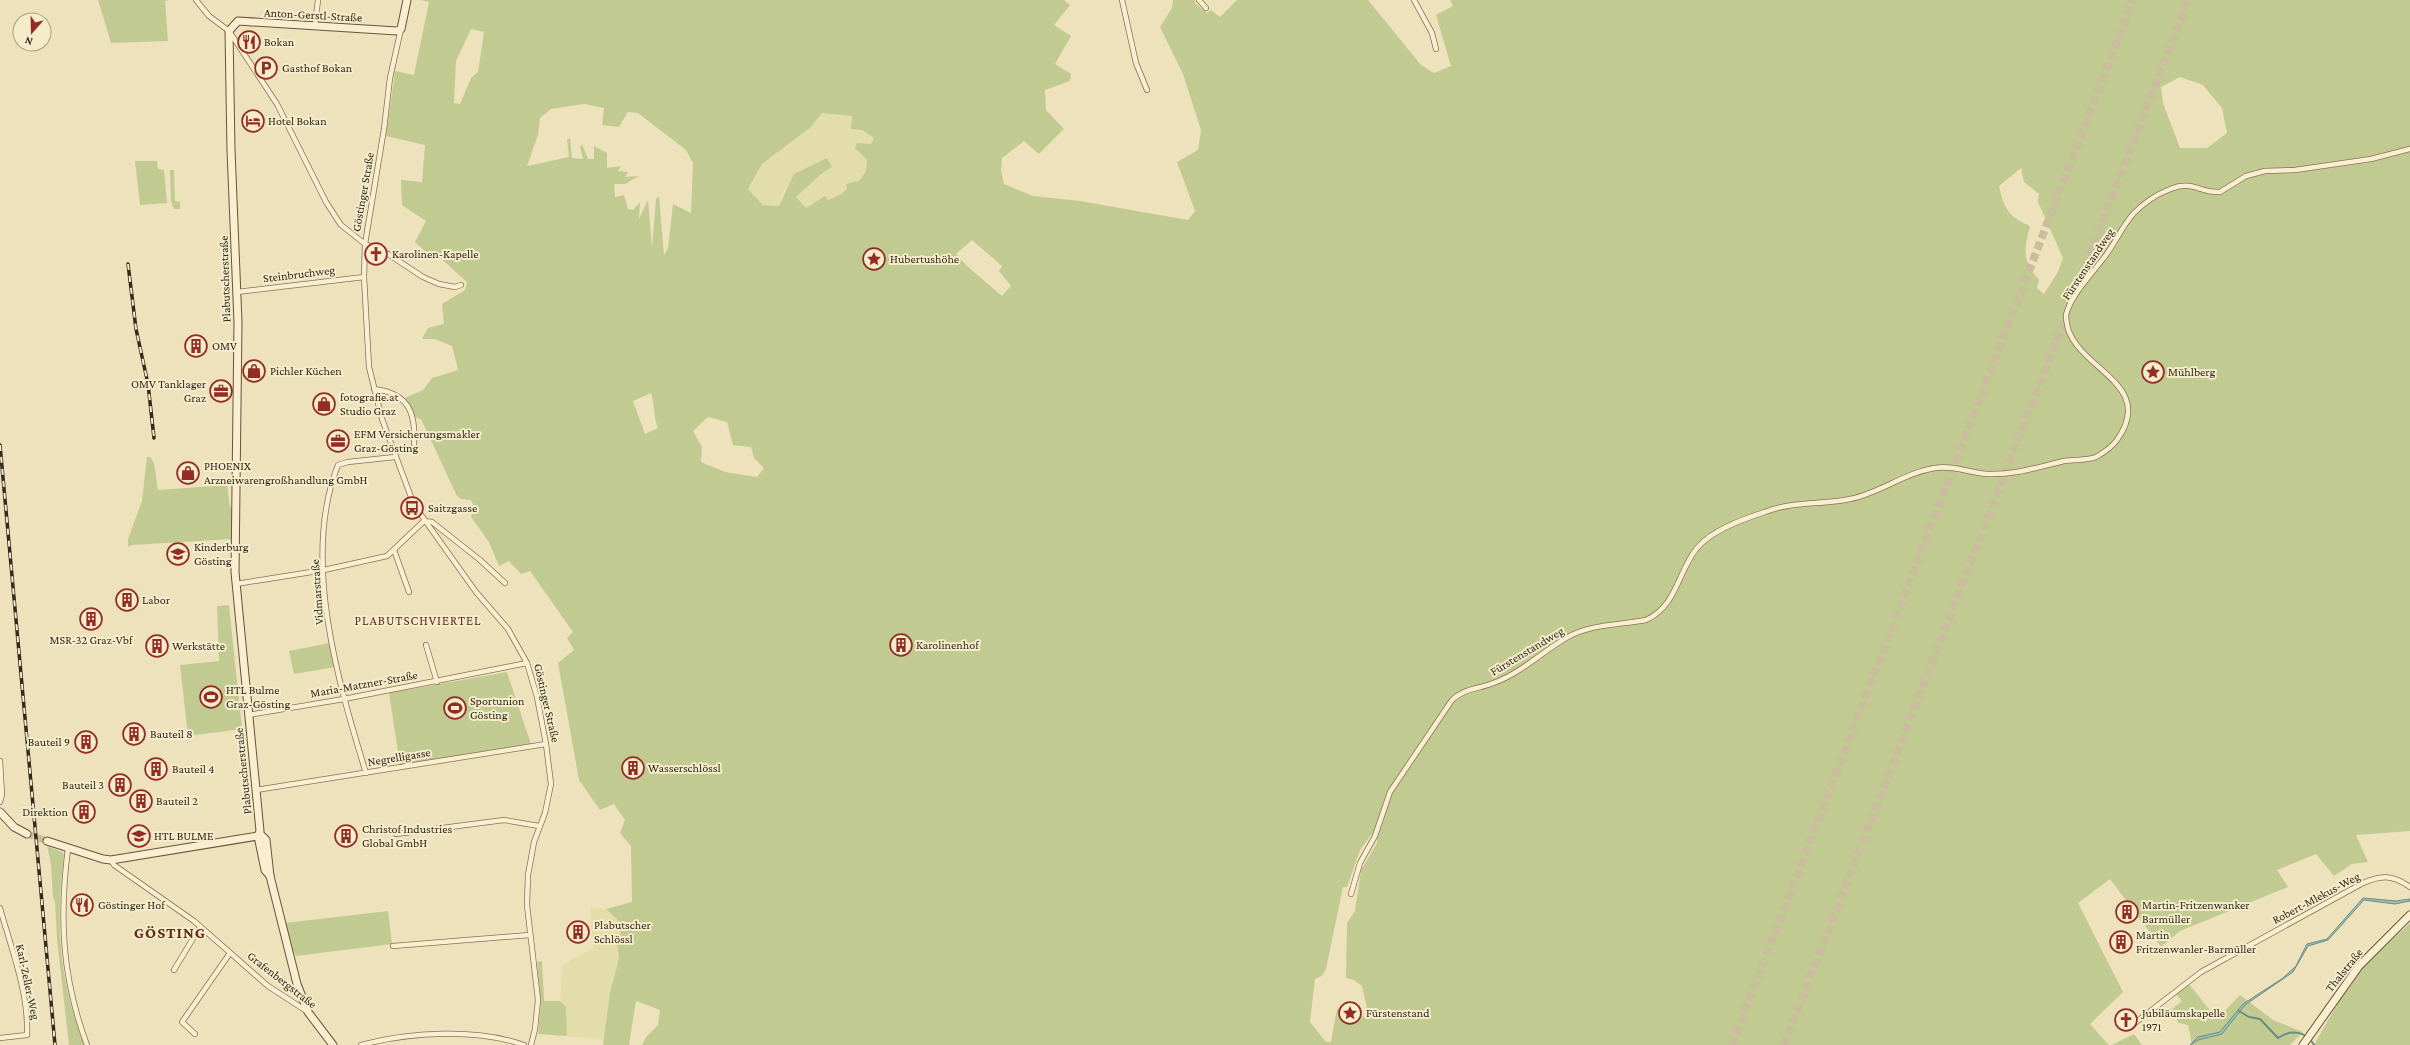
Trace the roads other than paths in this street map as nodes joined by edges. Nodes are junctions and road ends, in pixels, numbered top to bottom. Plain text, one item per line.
1 (196, 0) edge
2 (318, 0) edge
3 (407, 0) edge
4 (1122, 0) edge
5 (1199, 0) edge
6 (1414, 0) edge
7 (1206, 8) dead end
8 (315, 26) junction
9 (401, 29) junction
10 (229, 31) junction
11 (1436, 48) dead end
12 (1147, 90) dead end
13 (2410, 149) edge
14 (365, 244) junction
15 (364, 277) junction
16 (461, 285) dead end
17 (236, 292) junction
18 (374, 389) junction
19 (414, 444) dead end
20 (395, 457) junction
21 (424, 521) junction
22 (394, 550) junction
23 (324, 570) junction
24 (506, 583) dead end
25 (236, 584) junction
26 (409, 592) dead end
27 (426, 645) dead end
28 (528, 663) junction
29 (437, 682) junction
30 (344, 699) junction
31 (247, 715) junction
32 (546, 744) junction
33 (0, 761) edge
34 (366, 773) junction
35 (256, 790) junction
36 (0, 802) edge
37 (0, 812) edge
38 (539, 826) junction
39 (27, 834) tunnel mouth
40 (396, 834) dead end
41 (259, 835) junction
42 (47, 841) tunnel mouth
43 (68, 848) junction
44 (111, 860) junction
45 (2410, 887) edge
46 (1352, 894) dead end
47 (0, 908) edge
48 (2410, 915) edge
49 (200, 927) junction
50 (530, 935) junction
51 (393, 946) dead end
52 (230, 953) junction
53 (174, 970) dead end
54 (308, 1012) junction
55 (2135, 1023) dead end
56 (195, 1034) dead end
57 (0, 1038) edge
58 (2304, 1043) edge
59 (87, 1045) edge
60 (333, 1045) edge
61 (361, 1045) edge
62 (524, 1045) edge
63 (531, 1045) edge

1 - 10 street
2 - 8 street
3 - 9 street, Göstinger Straße
4 - 12 street
5 - 7 street
6 - 11 street
8 - 9 street, Anton-Gerstl-Straße
8 - 10 street, Anton-Gerstl-Straße
9 - 14 street, Göstinger Straße
10 - 14 street
10 - 17 street, Plabutscherstraße
13 - 46 street, Fürstenstandweg
14 - 15 street, Göstinger Straße
14 - 16 street
15 - 17 street, Steinbruchweg
15 - 18 street, Göstinger Straße
17 - 25 street, Plabutscherstraße
18 - 19 street
18 - 20 street, Göstinger Straße
20 - 21 street, Göstinger Straße
20 - 23 street, Vidmarstraße
21 - 22 street
21 - 24 street
21 - 28 street, Göstinger Straße
22 - 23 street
22 - 26 street
23 - 25 street
23 - 30 street, Vidmarstraße
25 - 31 street, Plabutscherstraße
27 - 29 street, Maria-Matzner-Straße
28 - 29 street, Maria-Matzner-Straße
28 - 32 street, Göstinger Straße
29 - 30 street, Maria-Matzner-Straße
30 - 31 street, Maria-Matzner-Straße
30 - 34 street, Vidmarstraße
31 - 35 street, Plabutscherstraße
32 - 34 street, Negrelligasse
32 - 38 street, Göstinger Straße
33 - 36 street
34 - 35 street, Negrelligasse
35 - 41 street, Plabutscherstraße
37 - 39 street
38 - 40 street
38 - 50 street, Göstinger Straße
41 - 44 street
41 - 54 street, Plabutscherstraße
42 - 43 street
43 - 44 street
43 - 59 street
44 - 49 street, Grafenbergstraße
45 - 55 street, Robert-Mlekus-Weg
47 - 57 street, Karl-Zeller-Weg
48 - 58 street, Thalstraße
49 - 52 street, Grafenbergstraße
49 - 53 street
50 - 51 street
50 - 63 street, Göstinger Straße
52 - 54 street, Grafenbergstraße
52 - 56 street, Grafenbergstraße
54 - 60 street, Grafenbergstraße
61 - 62 street

